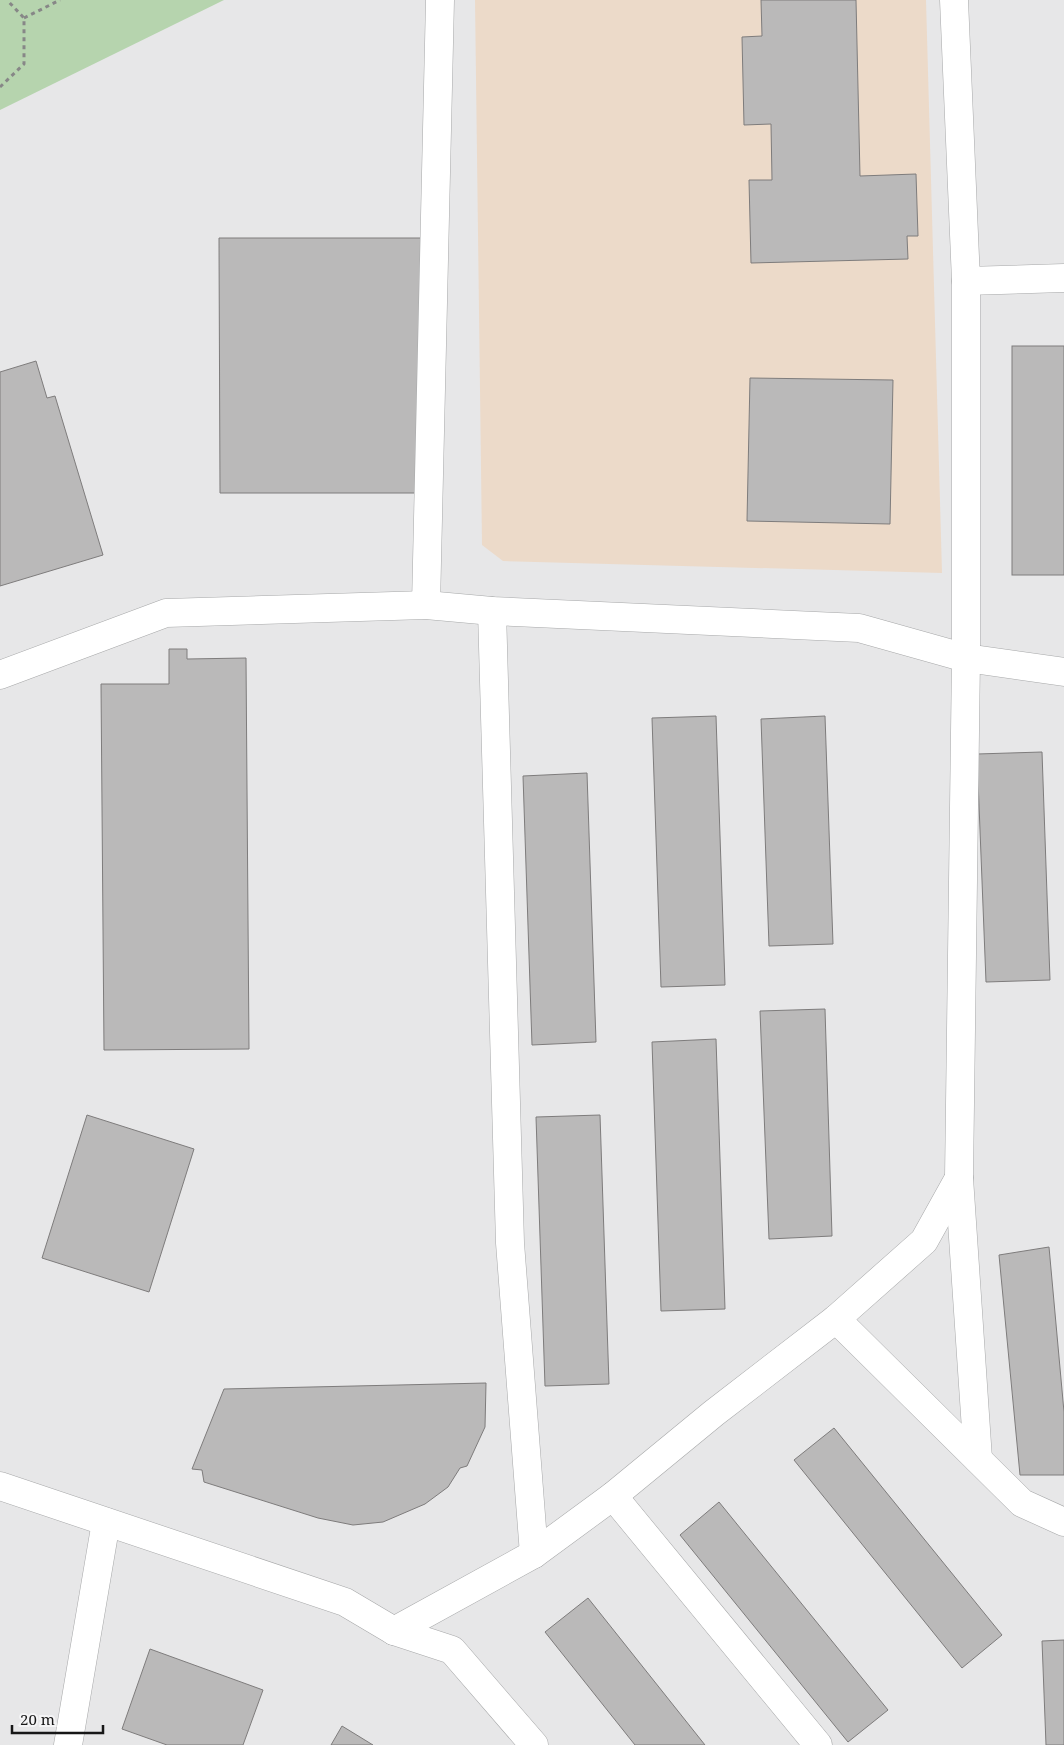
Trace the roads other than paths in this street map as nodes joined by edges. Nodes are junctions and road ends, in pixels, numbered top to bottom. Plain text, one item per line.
1 (440, 0) edge
2 (954, 0) edge
3 (1064, 278) edge
4 (966, 281) junction
5 (426, 605) junction
6 (492, 611) junction
7 (966, 658) junction
8 (1064, 672) edge
9 (0, 676) edge
10 (959, 1178) junction
11 (836, 1319) junction
12 (978, 1460) junction
13 (0, 1486) edge
14 (614, 1496) junction
15 (106, 1522) junction
16 (1064, 1522) edge
17 (534, 1554) junction
18 (394, 1631) junction
19 (68, 1745) edge
20 (534, 1745) edge
21 (818, 1745) edge

1 - 5 street
2 - 4 street
3 - 4 street
4 - 7 street
5 - 6 street
5 - 9 street
6 - 7 street
6 - 17 street
7 - 8 street
7 - 10 street
10 - 11 street
10 - 12 street
11 - 12 street
11 - 14 street
12 - 16 street
13 - 15 street
14 - 17 street
14 - 21 street
15 - 18 street
15 - 19 street
17 - 18 street
18 - 20 street

